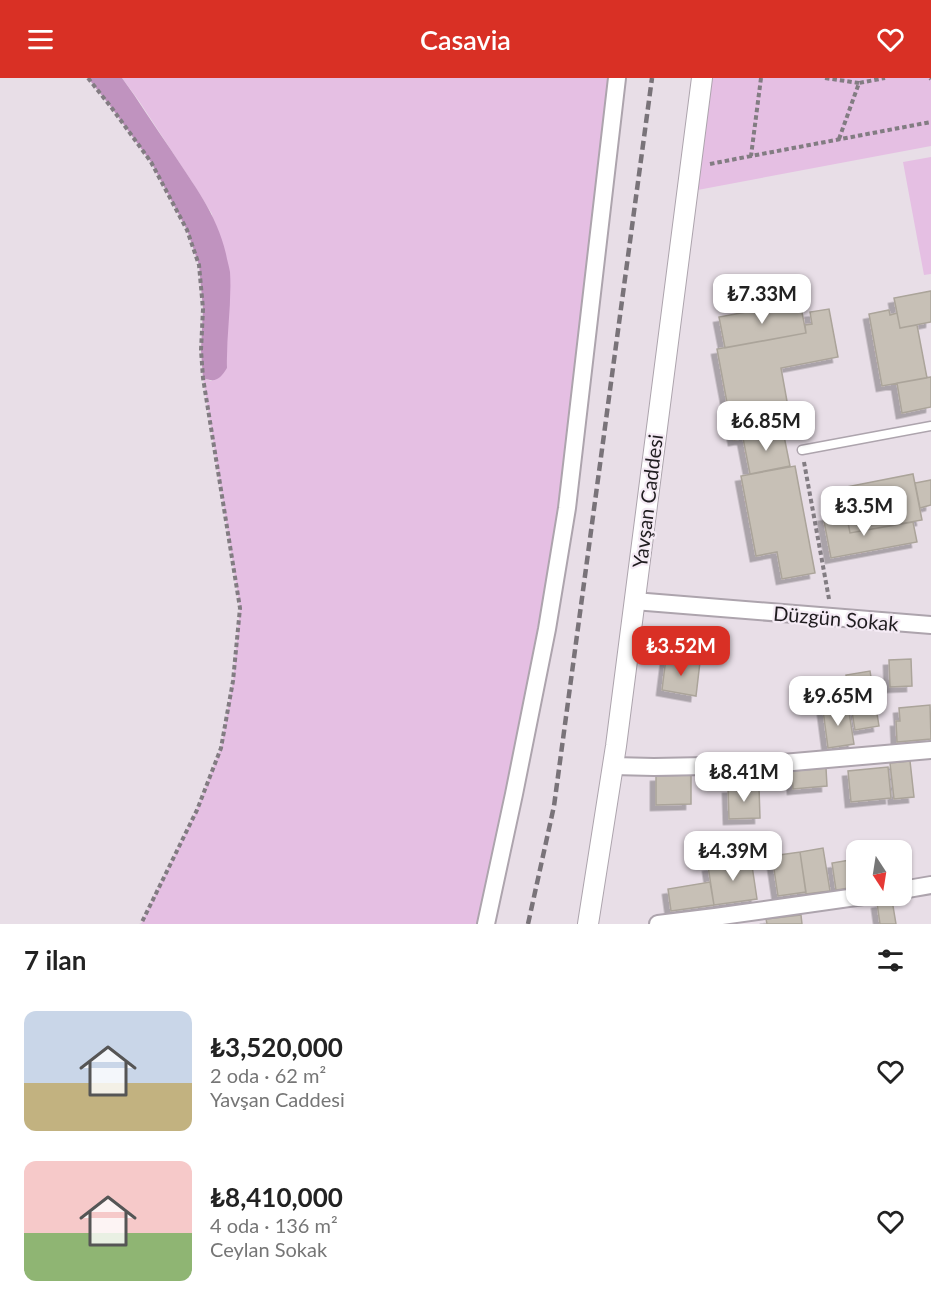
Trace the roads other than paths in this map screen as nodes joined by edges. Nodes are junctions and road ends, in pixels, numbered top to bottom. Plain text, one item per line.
1 (617, 78) edge
2 (702, 78) edge
3 (931, 426) edge
4 (802, 450) road end
5 (634, 601) junction
6 (931, 625) edge
7 (931, 750) edge
8 (613, 766) junction
9 (931, 885) edge
10 (912, 888) edge
11 (846, 898) edge
12 (486, 924) edge
13 (588, 924) edge
14 (658, 924) edge

1 - 12 street
2 - 5 street, Yavşan Caddesi
3 - 4 lane
5 - 6 street, Düzgün Sokak
5 - 8 street, Yavşan Caddesi
7 - 8 street
8 - 13 street, Yavşan Caddesi
9 - 10 street
11 - 14 street

